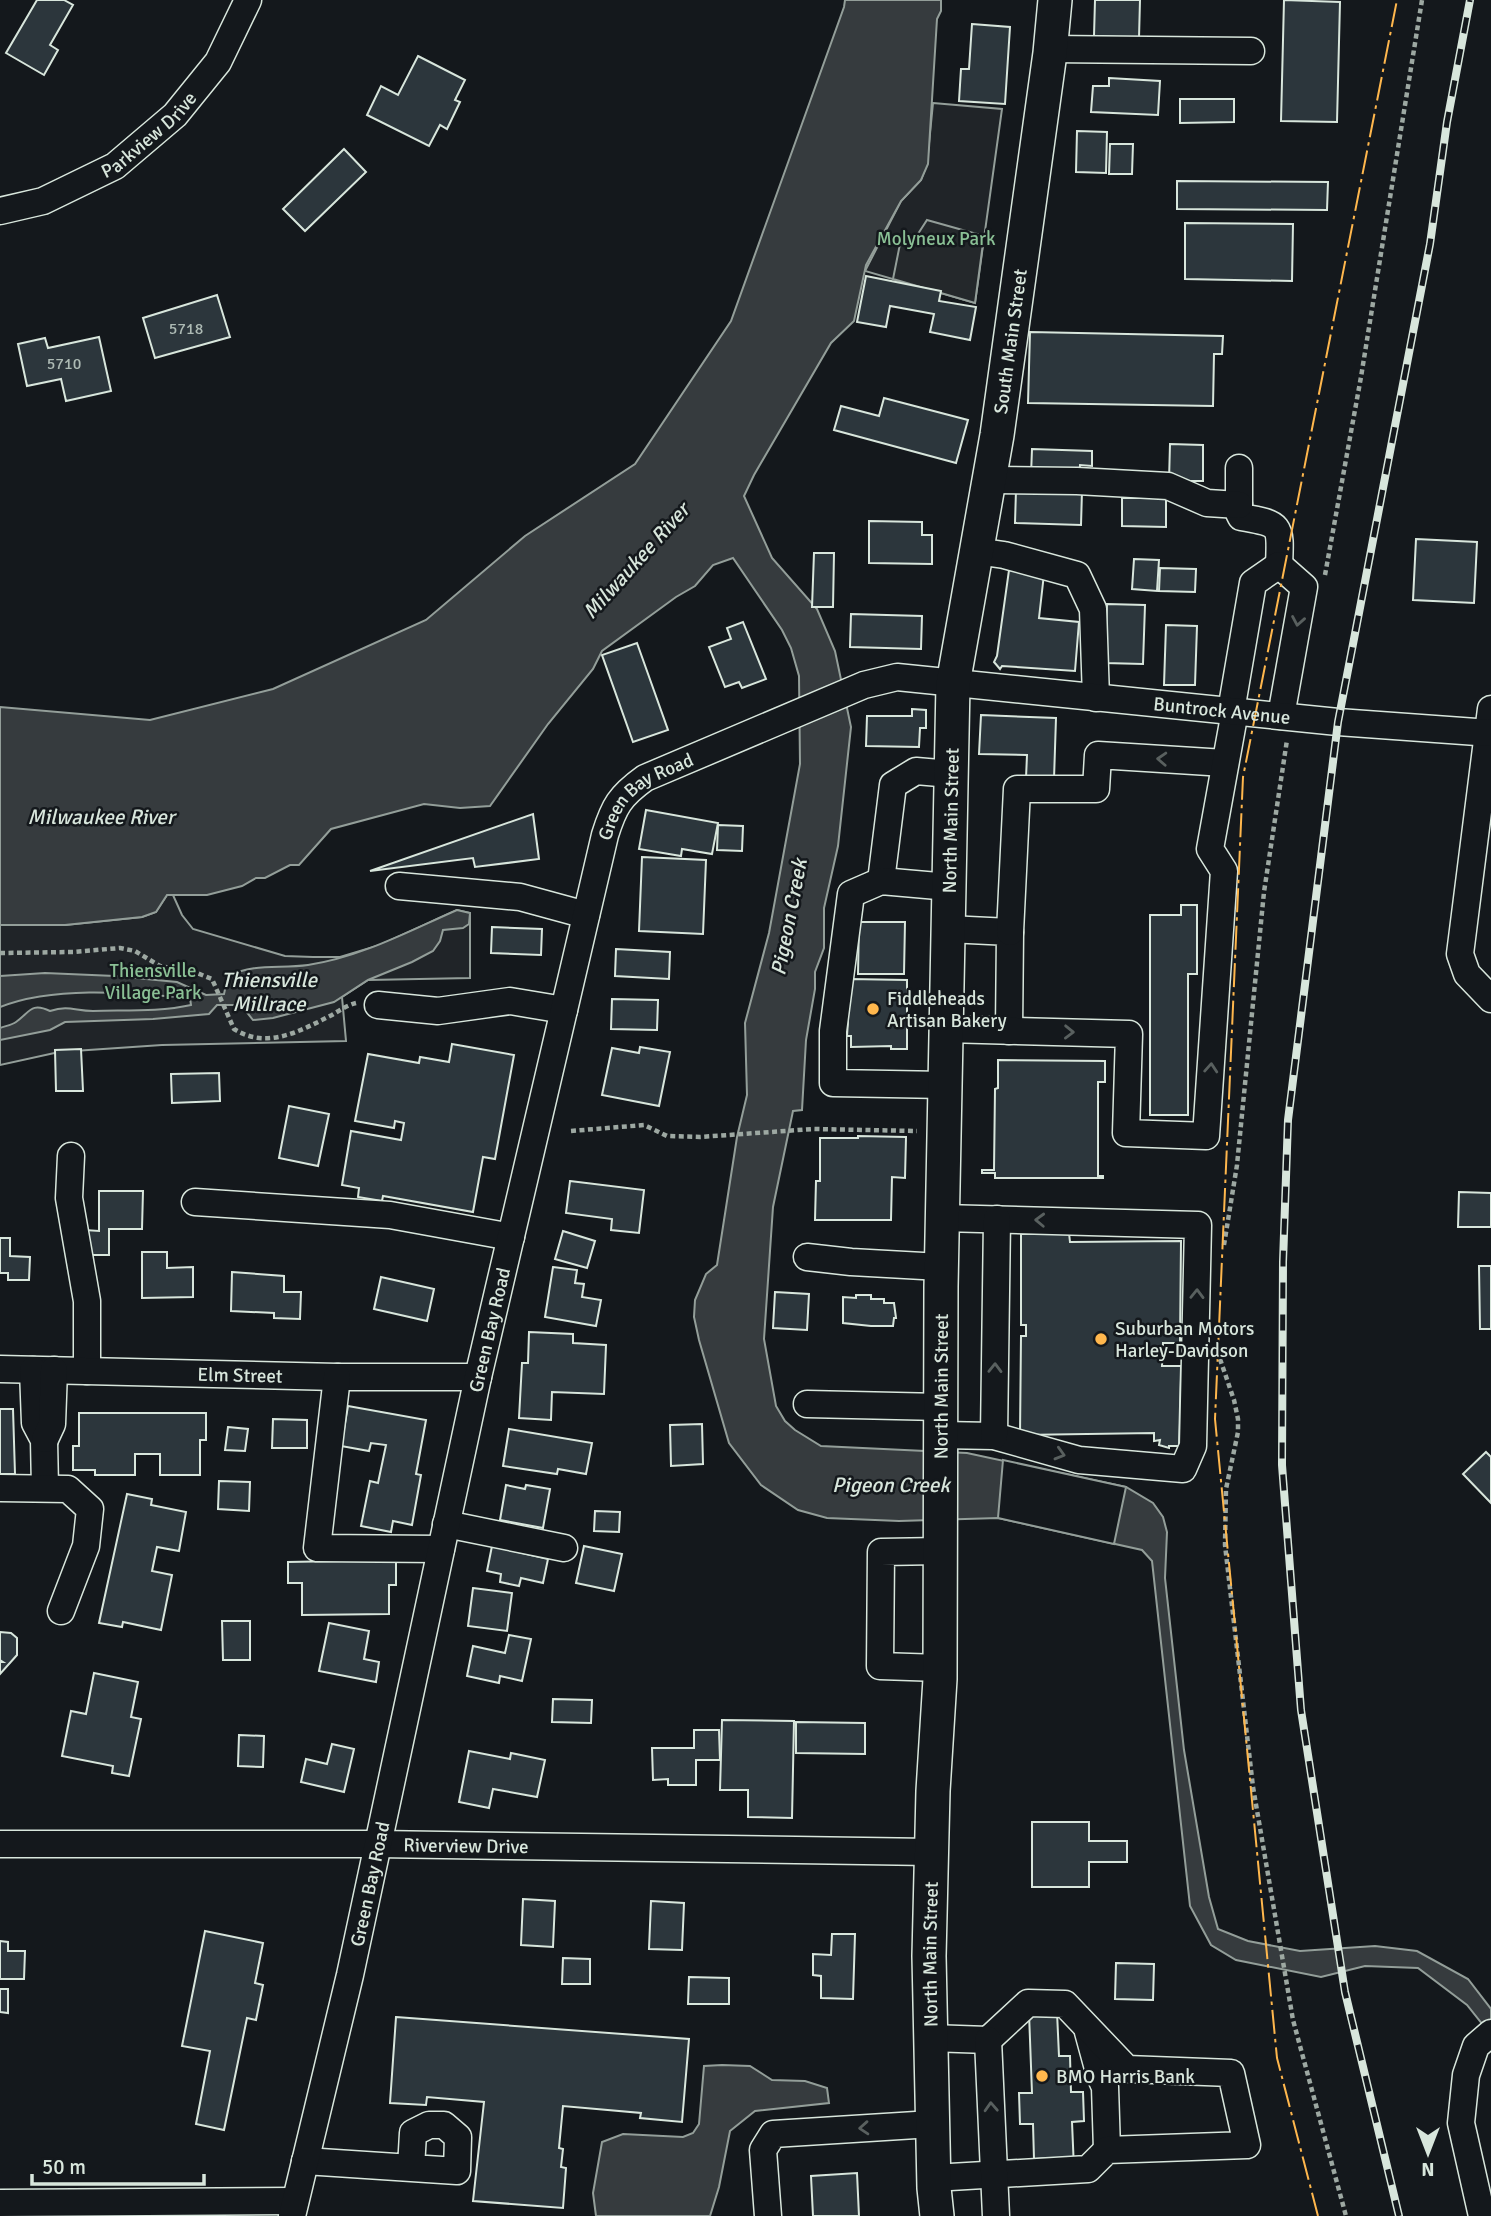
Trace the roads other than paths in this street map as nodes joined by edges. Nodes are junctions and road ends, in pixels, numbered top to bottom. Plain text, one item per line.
1 (248, 0) edge
2 (1055, 0) edge
3 (1050, 49) junction
4 (1251, 51) dead end
5 (0, 211) edge
6 (1240, 468) dead end
7 (988, 480) junction
8 (1239, 505) junction
9 (976, 551) junction
10 (1279, 565) junction
11 (953, 684) junction
12 (1096, 698) junction
13 (1233, 711) junction
14 (1490, 725) edge
15 (1284, 726) junction
16 (1225, 763) junction
17 (951, 774) junction
18 (881, 881) junction
19 (399, 886) dead end
20 (949, 887) junction
21 (586, 915) junction
22 (948, 929) junction
23 (1010, 932) junction
24 (1491, 999) edge
25 (378, 1005) road end
26 (564, 1010) junction
27 (946, 1029) junction
28 (1009, 1031) junction
29 (945, 1085) junction
30 (71, 1156) dead end
31 (195, 1202) dead end
32 (942, 1218) junction
33 (997, 1219) junction
34 (511, 1237) junction
35 (807, 1257) dead end
36 (942, 1267) junction
37 (0, 1369) edge
38 (43, 1370) junction
39 (87, 1371) junction
40 (337, 1377) junction
41 (478, 1377) junction
42 (807, 1404) dead end
43 (941, 1421) junction
44 (994, 1436) junction
45 (0, 1488) edge
46 (45, 1488) junction
47 (940, 1536) junction
48 (443, 1537) junction
49 (564, 1548) dead end
50 (61, 1611) dead end
51 (940, 1668) junction
52 (0, 1844) edge
53 (377, 1844) junction
54 (931, 1852) junction
55 (1087, 2028) junction
56 (1488, 2035) edge
57 (930, 2038) junction
58 (988, 2040) junction
59 (932, 2124) junction
60 (1107, 2150) junction
61 (305, 2161) junction
62 (411, 2168) junction
63 (994, 2175) junction
64 (933, 2178) junction
65 (0, 2203) edge
66 (293, 2208) edge
67 (768, 2216) edge
68 (937, 2216) edge
69 (996, 2216) edge
70 (1482, 2216) edge

1 - 5 street, Parkview Drive
2 - 3 main road, South Main Street
3 - 4 street
3 - 7 main road, South Main Street
6 - 8 street
7 - 8 street
7 - 9 main road, South Main Street
8 - 10 street
9 - 11 main road, South Main Street
9 - 12 street
10 - 13 street
10 -> 15 street
11 - 12 street, Buntrock Avenue
11 - 17 main road, North Main Street
11 - 21 street, Green Bay Road
12 - 13 street, Buntrock Avenue
13 - 15 street, Buntrock Avenue
13 - 16 street
14 - 15 street, Buntrock Avenue
14 - 24 street
16 -> 23 street
28 -> 16 street
17 - 18 street
17 - 20 main road, North Main Street
18 - 20 street
18 - 29 street
19 - 21 street
20 - 22 main road, North Main Street
21 - 26 street, Green Bay Road
22 - 23 street
22 - 27 main road, North Main Street
23 - 28 street
25 - 26 street
26 - 34 street, Green Bay Road
27 - 28 street
27 - 29 main road, North Main Street
29 - 32 main road, North Main Street
30 - 39 street
31 - 34 street
32 - 33 street
32 - 36 main road, North Main Street
44 -> 33 street
44 -> 33 street
34 - 41 street, Green Bay Road
35 - 36 street
36 - 43 main road, North Main Street
37 - 38 street, Elm Street
38 - 39 street, Elm Street
38 - 46 street
39 - 40 street, Elm Street
40 - 41 street, Elm Street
40 - 48 street
41 - 48 street, Green Bay Road
42 - 43 street
43 - 44 street
43 - 47 main road, North Main Street
45 - 46 street
46 - 50 street
47 - 51 main road, North Main Street
47 - 51 street
48 - 49 street
48 - 53 street, Green Bay Road
51 - 54 main road, North Main Street
52 - 53 street, Riverview Drive
53 - 54 street, Riverview Drive
53 - 61 street, Green Bay Road
54 - 57 main road, North Main Street
55 - 58 street
55 - 60 street
55 - 60 street
56 - 70 street
57 - 58 street
57 - 59 main road, North Main Street
63 -> 58 street
59 - 64 main road, North Main Street
59 -> 67 street
60 - 63 street
61 - 62 street
61 - 66 street, Green Bay Road
62 - 62 street
63 - 64 street
63 - 69 street
64 - 68 main road, North Main Street
65 - 66 street

